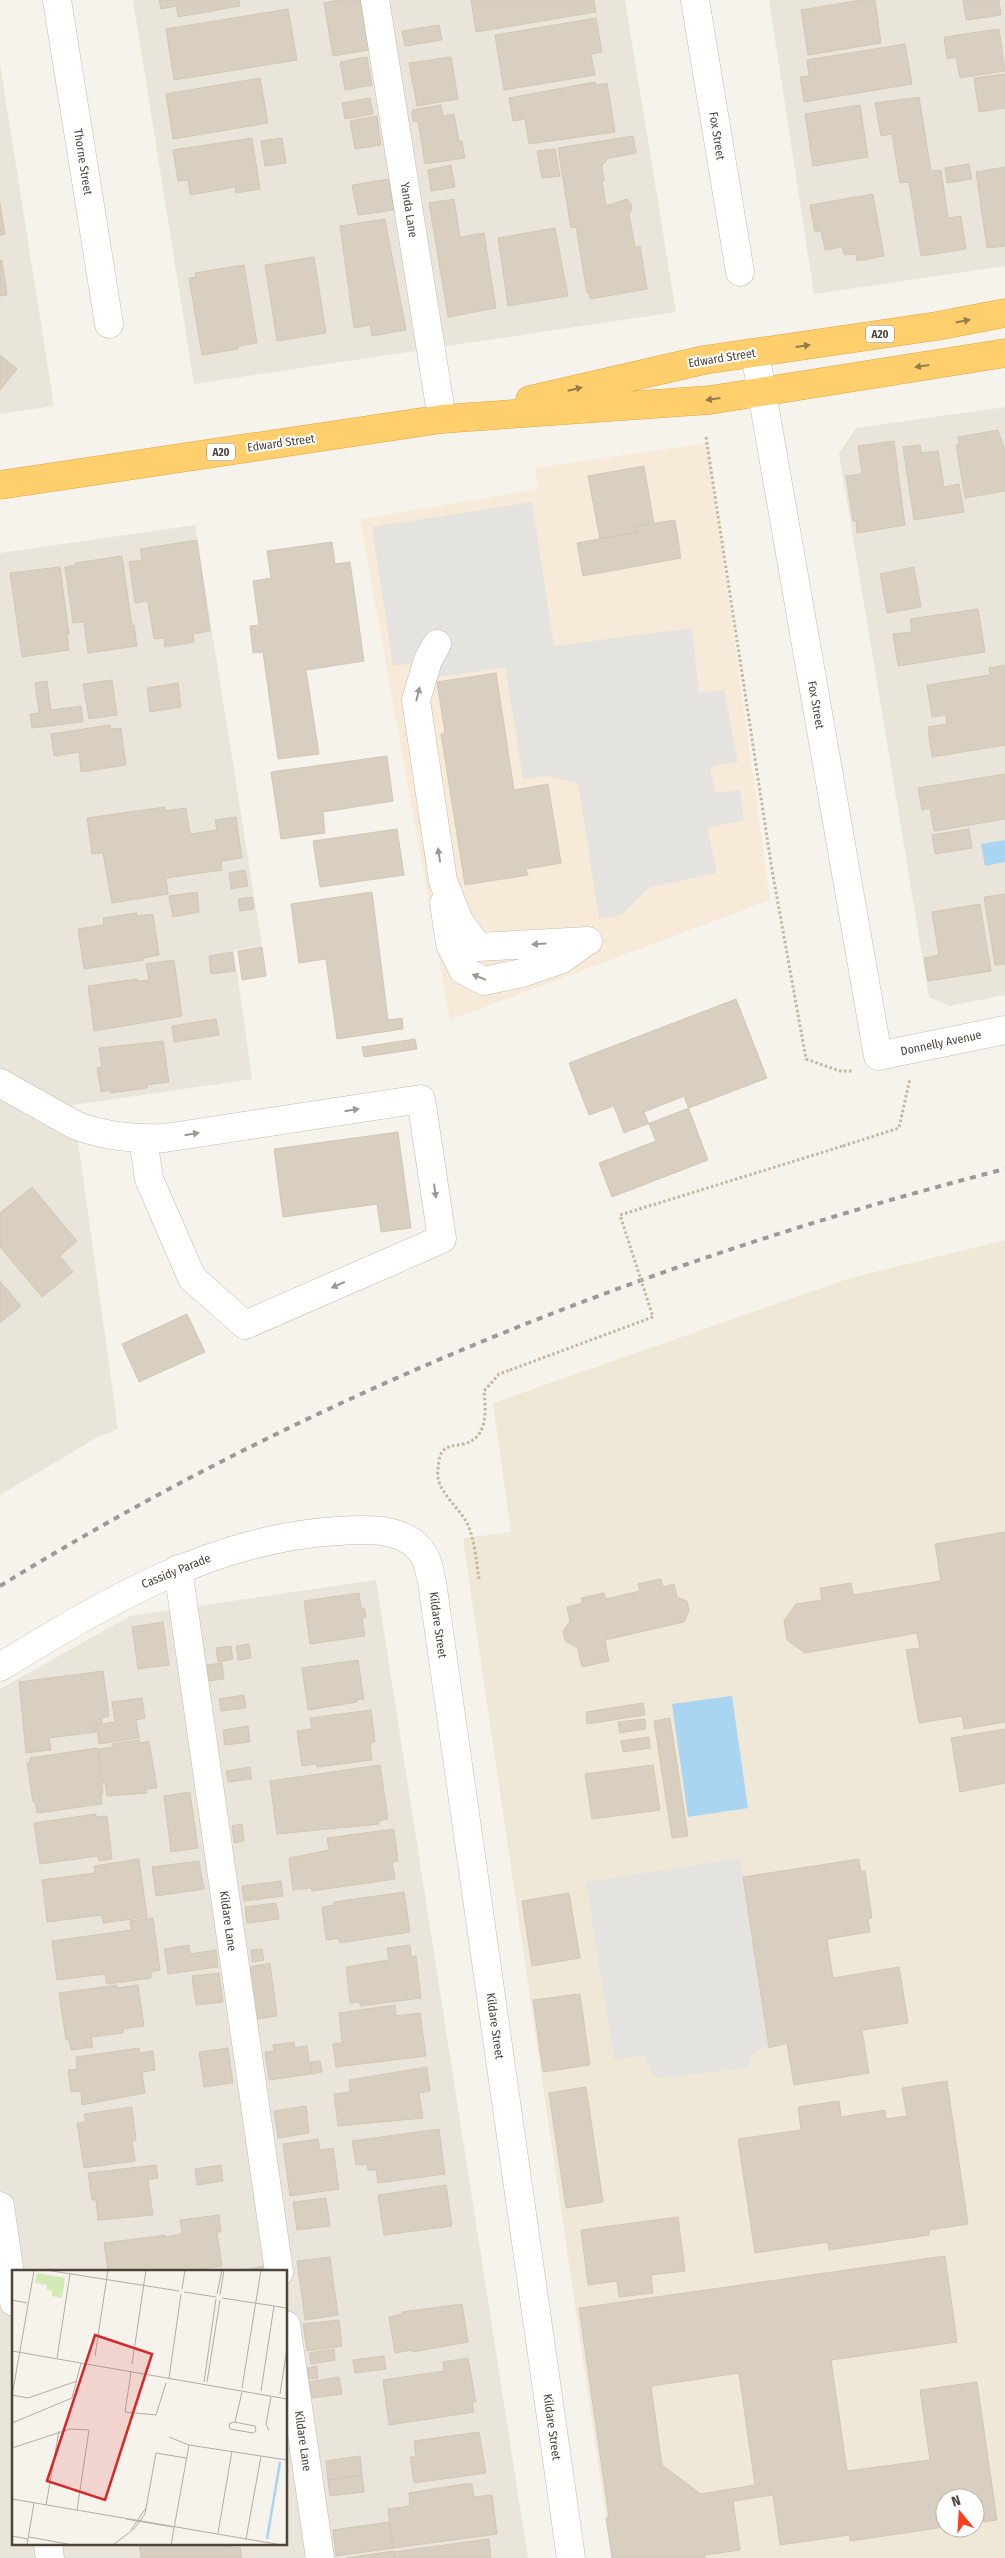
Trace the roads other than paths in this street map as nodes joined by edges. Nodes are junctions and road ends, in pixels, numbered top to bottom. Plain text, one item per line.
1 (57, 0) edge
2 (375, 0) edge
3 (695, 0) edge
4 (740, 272) dead end
5 (1005, 313) edge
6 (109, 324) dead end
7 (755, 353) junction
8 (1005, 354) edge
9 (761, 391) junction
10 (442, 419) junction
11 (0, 485) edge
12 (437, 644) dead end
13 (588, 941) dead end
14 (1005, 1030) edge
15 (869, 1064) joint
16 (0, 1083) edge
17 (143, 1138) junction
18 (371, 1529) joint
19 (178, 1569) junction
20 (0, 1667) edge
21 (0, 2206) edge
22 (279, 2270) edge
23 (12, 2288) edge
24 (288, 2339) edge
25 (320, 2558) edge
26 (571, 2558) edge

1 - 6 street, Thorne Street
2 - 10 street, Yanda Lane
3 - 4 street, Fox Street
7 -> 5 highway, Edward Street / A20
7 - 9 street, Fox Street
10 -> 7 highway, Edward Street / A20
8 -> 9 highway, Edward Street / A20
9 -> 10 highway, Edward Street / A20
9 - 15 street, Fox Street
10 - 11 highway, Edward Street / A20
13 -> 12 street
14 - 15 street, Donnelly Avenue
16 - 17 street
17 -> 17 street
18 - 19 street, Cassidy Parade
18 - 26 street, Kildare Street
19 - 20 street, Cassidy Parade
19 - 22 street, Kildare Lane
21 - 23 street
24 - 25 street, Kildare Lane

